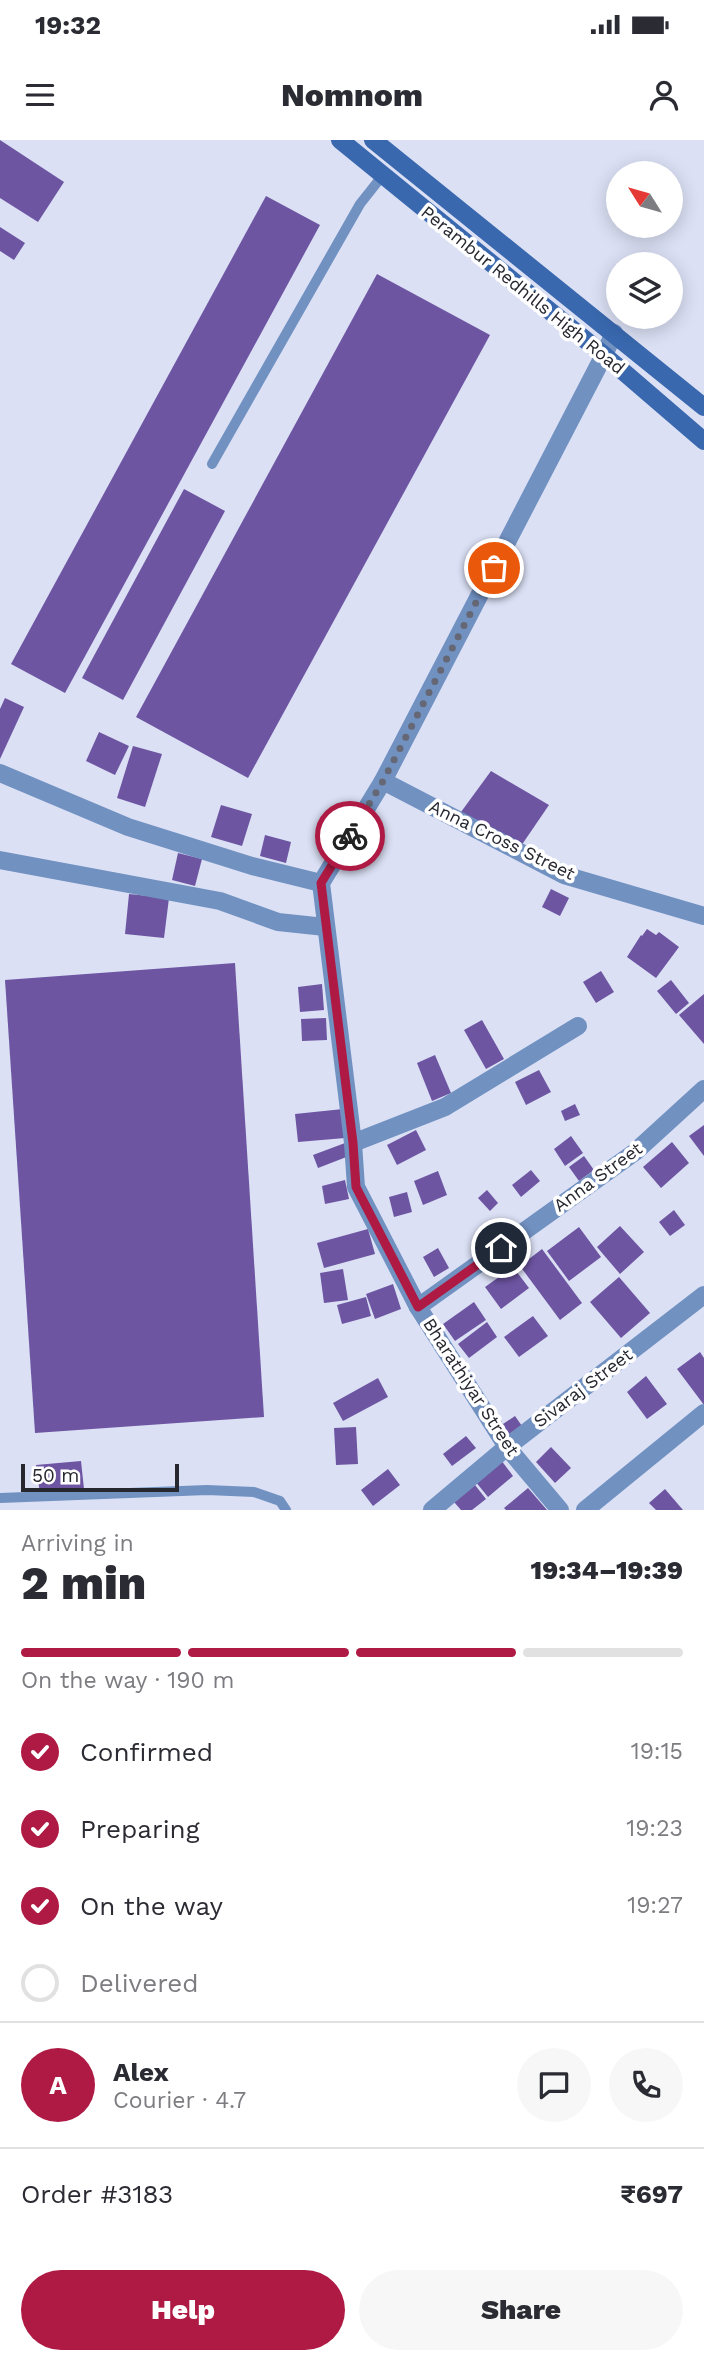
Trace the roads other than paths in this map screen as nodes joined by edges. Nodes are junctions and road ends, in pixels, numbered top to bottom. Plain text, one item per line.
1 (340, 140) edge
2 (373, 140) edge
3 (383, 175) junction
4 (614, 333) junction
5 (604, 355) junction
6 (704, 407) edge
7 (704, 441) edge
8 (212, 464) dead end
9 (0, 773) edge
10 (383, 781) junction
11 (0, 860) edge
12 (321, 883) junction
13 (704, 916) edge
14 (325, 927) junction
15 (578, 1026) dead end
16 (704, 1089) edge
17 (353, 1143) junction
18 (704, 1295) edge
19 (418, 1307) junction
20 (704, 1413) edge
21 (507, 1447) junction
22 (0, 1497) edge
23 (286, 1510) edge
24 (432, 1510) edge
25 (561, 1510) edge
26 (585, 1510) edge

1 - 3 main road, Perambur Redhills High Road
2 - 4 main road, Perambur Redhills High Road
3 - 5 main road, Perambur Redhills High Road
3 - 8 lane
4 - 5 street
4 - 6 main road, Perambur Redhills High Road
5 - 7 main road, Perambur Redhills High Road
5 - 10 street
9 - 12 street
10 - 12 street
10 - 13 street, Anna Cross Street
11 - 14 street
12 - 14 street, Bharathiyar Street
14 - 17 street, Bharathiyar Street
15 - 17 street
16 - 19 street, Anna Street
17 - 19 street, Bharathiyar Street
18 - 21 street, Sivaraj Street
19 - 21 street, Bharathiyar Street
20 - 26 street
21 - 24 street, Sivaraj Street
21 - 25 street, Bharathiyar Street
22 - 23 lane

